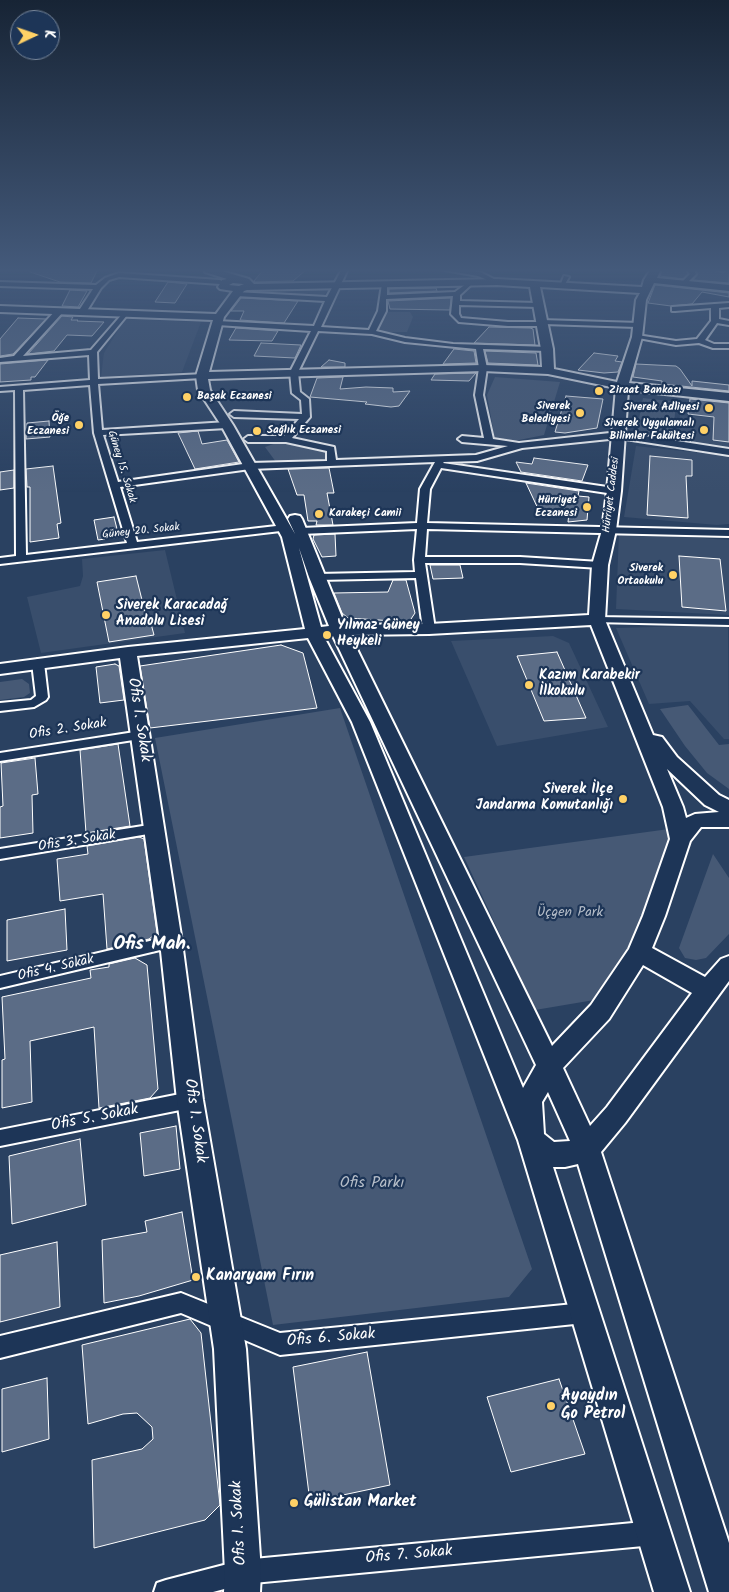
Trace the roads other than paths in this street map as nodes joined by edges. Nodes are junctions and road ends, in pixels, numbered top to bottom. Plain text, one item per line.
1 (30, 343) edge
2 (100, 343) edge
3 (212, 343) edge
4 (308, 343) edge
5 (431, 343) edge
6 (546, 343) edge
7 (634, 343) edge
8 (706, 343) edge
9 (729, 346) edge
10 (479, 347) junction
11 (548, 349) junction
12 (93, 352) junction
13 (17, 358) junction
14 (0, 360) edge
15 (482, 368) junction
16 (548, 371) junction
17 (294, 372) junction
18 (202, 376) junction
19 (94, 382) junction
20 (622, 386) junction
21 (19, 387) junction
22 (0, 389) edge
23 (729, 397) edge
24 (306, 416) junction
25 (231, 419) junction
26 (98, 433) junction
27 (619, 435) junction
28 (248, 439) junction
29 (286, 439) junction
30 (462, 439) dead end
31 (489, 441) junction
32 (520, 445) junction
33 (729, 452) edge
34 (332, 463) junction
35 (440, 463) junction
36 (250, 466) junction
37 (266, 466) junction
38 (274, 482) dead end
39 (114, 485) junction
40 (614, 491) junction
41 (288, 507) dead end
42 (422, 526) junction
43 (285, 528) junction
44 (609, 530) junction
45 (301, 531) junction
46 (729, 533) edge
47 (133, 545) junction
48 (21, 558) junction
49 (0, 560) edge
50 (418, 560) junction
51 (600, 565) junction
52 (420, 575) junction
53 (317, 577) junction
54 (598, 620) junction
55 (729, 622) edge
56 (428, 629) junction
57 (339, 630) junction
58 (314, 633) junction
59 (128, 652) junction
60 (38, 664) junction
61 (0, 669) edge
62 (0, 707) edge
63 (638, 717) junction
64 (141, 734) junction
65 (0, 757) edge
66 (729, 808) edge
67 (729, 820) edge
68 (155, 829) junction
69 (680, 839) junction
70 (0, 854) edge
71 (171, 942) junction
72 (639, 952) junction
73 (729, 965) edge
74 (0, 982) edge
75 (708, 990) junction
76 (548, 1067) junction
77 (190, 1100) junction
78 (0, 1138) edge
79 (531, 1140) junction
80 (587, 1149) junction
81 (584, 1313) junction
82 (226, 1320) junction
83 (0, 1347) edge
84 (654, 1533) junction
85 (243, 1582) edge
86 (166, 1592) edge
87 (672, 1592) edge
88 (727, 1592) edge

1 - 13 street
2 - 12 street
3 - 18 main road
4 - 17 street
5 - 10 street
6 - 11 main road
7 - 20 main road, Hürriyet Caddesi
8 - 9 street
10 - 11 street
10 - 15 street
11 - 16 main road
12 - 13 street
12 - 19 street, Güney 15. Sokak
13 - 14 street
15 - 16 main road
15 - 17 main road
15 - 31 street
16 - 20 main road
17 - 18 main road
17 - 24 street
18 - 19 street
18 - 25 main road
19 - 21 street
19 - 26 street, Güney 15. Sokak
20 - 23 main road
20 - 27 main road, Hürriyet Caddesi
21 - 22 street
21 - 48 street
24 - 25 street
24 - 29 street
25 - 26 street
25 - 28 main road
25 - 36 main road
26 - 39 street, Güney 15. Sokak
27 - 32 street
27 - 33 street
27 - 40 main road, Hürriyet Caddesi
28 - 29 street
28 - 37 main road
29 - 34 street
30 - 31 street
31 - 32 street
32 - 35 street
34 - 35 street
34 - 37 street
35 - 40 street
35 - 42 street
36 - 37 street
36 - 39 street
36 - 43 main road
37 - 38 main road
39 - 47 street, Güney 15. Sokak
40 - 44 main road, Hürriyet Caddesi
41 - 45 main road
42 - 44 street
42 - 45 street
42 - 50 street
43 - 47 street, Güney 20. Sokak
43 - 58 main road
44 - 46 street
44 - 51 main road, Hürriyet Caddesi
45 - 53 main road
47 - 48 street, Güney 20. Sokak
48 - 49 street, Güney 20. Sokak
50 - 51 street
50 - 52 street
51 - 54 main road, Hürriyet Caddesi
52 - 53 street
52 - 56 street
53 - 57 main road
54 - 55 street
54 - 56 main road
54 - 63 main road, Hürriyet Caddesi
56 - 57 main road
57 - 58 main road
57 - 76 main road
58 - 59 main road
58 - 79 main road
59 - 60 main road
59 - 64 main road, Ofis 1. Sokak
60 - 61 main road
60 - 62 street
63 - 66 main road
63 - 69 main road
64 - 65 street, Ofis 2. Sokak
64 - 68 main road, Ofis 1. Sokak
67 - 69 main road
68 - 70 street, Ofis 3. Sokak
68 - 71 main road, Ofis 1. Sokak
69 - 72 main road
71 - 74 street, Ofis 4. Sokak
71 - 77 main road, Ofis 1. Sokak
72 - 75 main road
72 - 76 main road
73 - 75 main road
75 - 80 main road
76 - 79 main road
76 - 80 main road
77 - 78 street, Ofis 5. Sokak
77 - 82 main road, Ofis 1. Sokak
79 - 80 main road
79 - 81 main road
80 - 88 main road
81 - 82 street, Ofis 6. Sokak
81 - 84 main road
82 - 83 street, Ofis 6. Sokak
82 - 85 main road, Ofis 1. Sokak
84 - 85 street, Ofis 7. Sokak
84 - 87 main road
85 - 86 street, Ofis 7. Sokak

